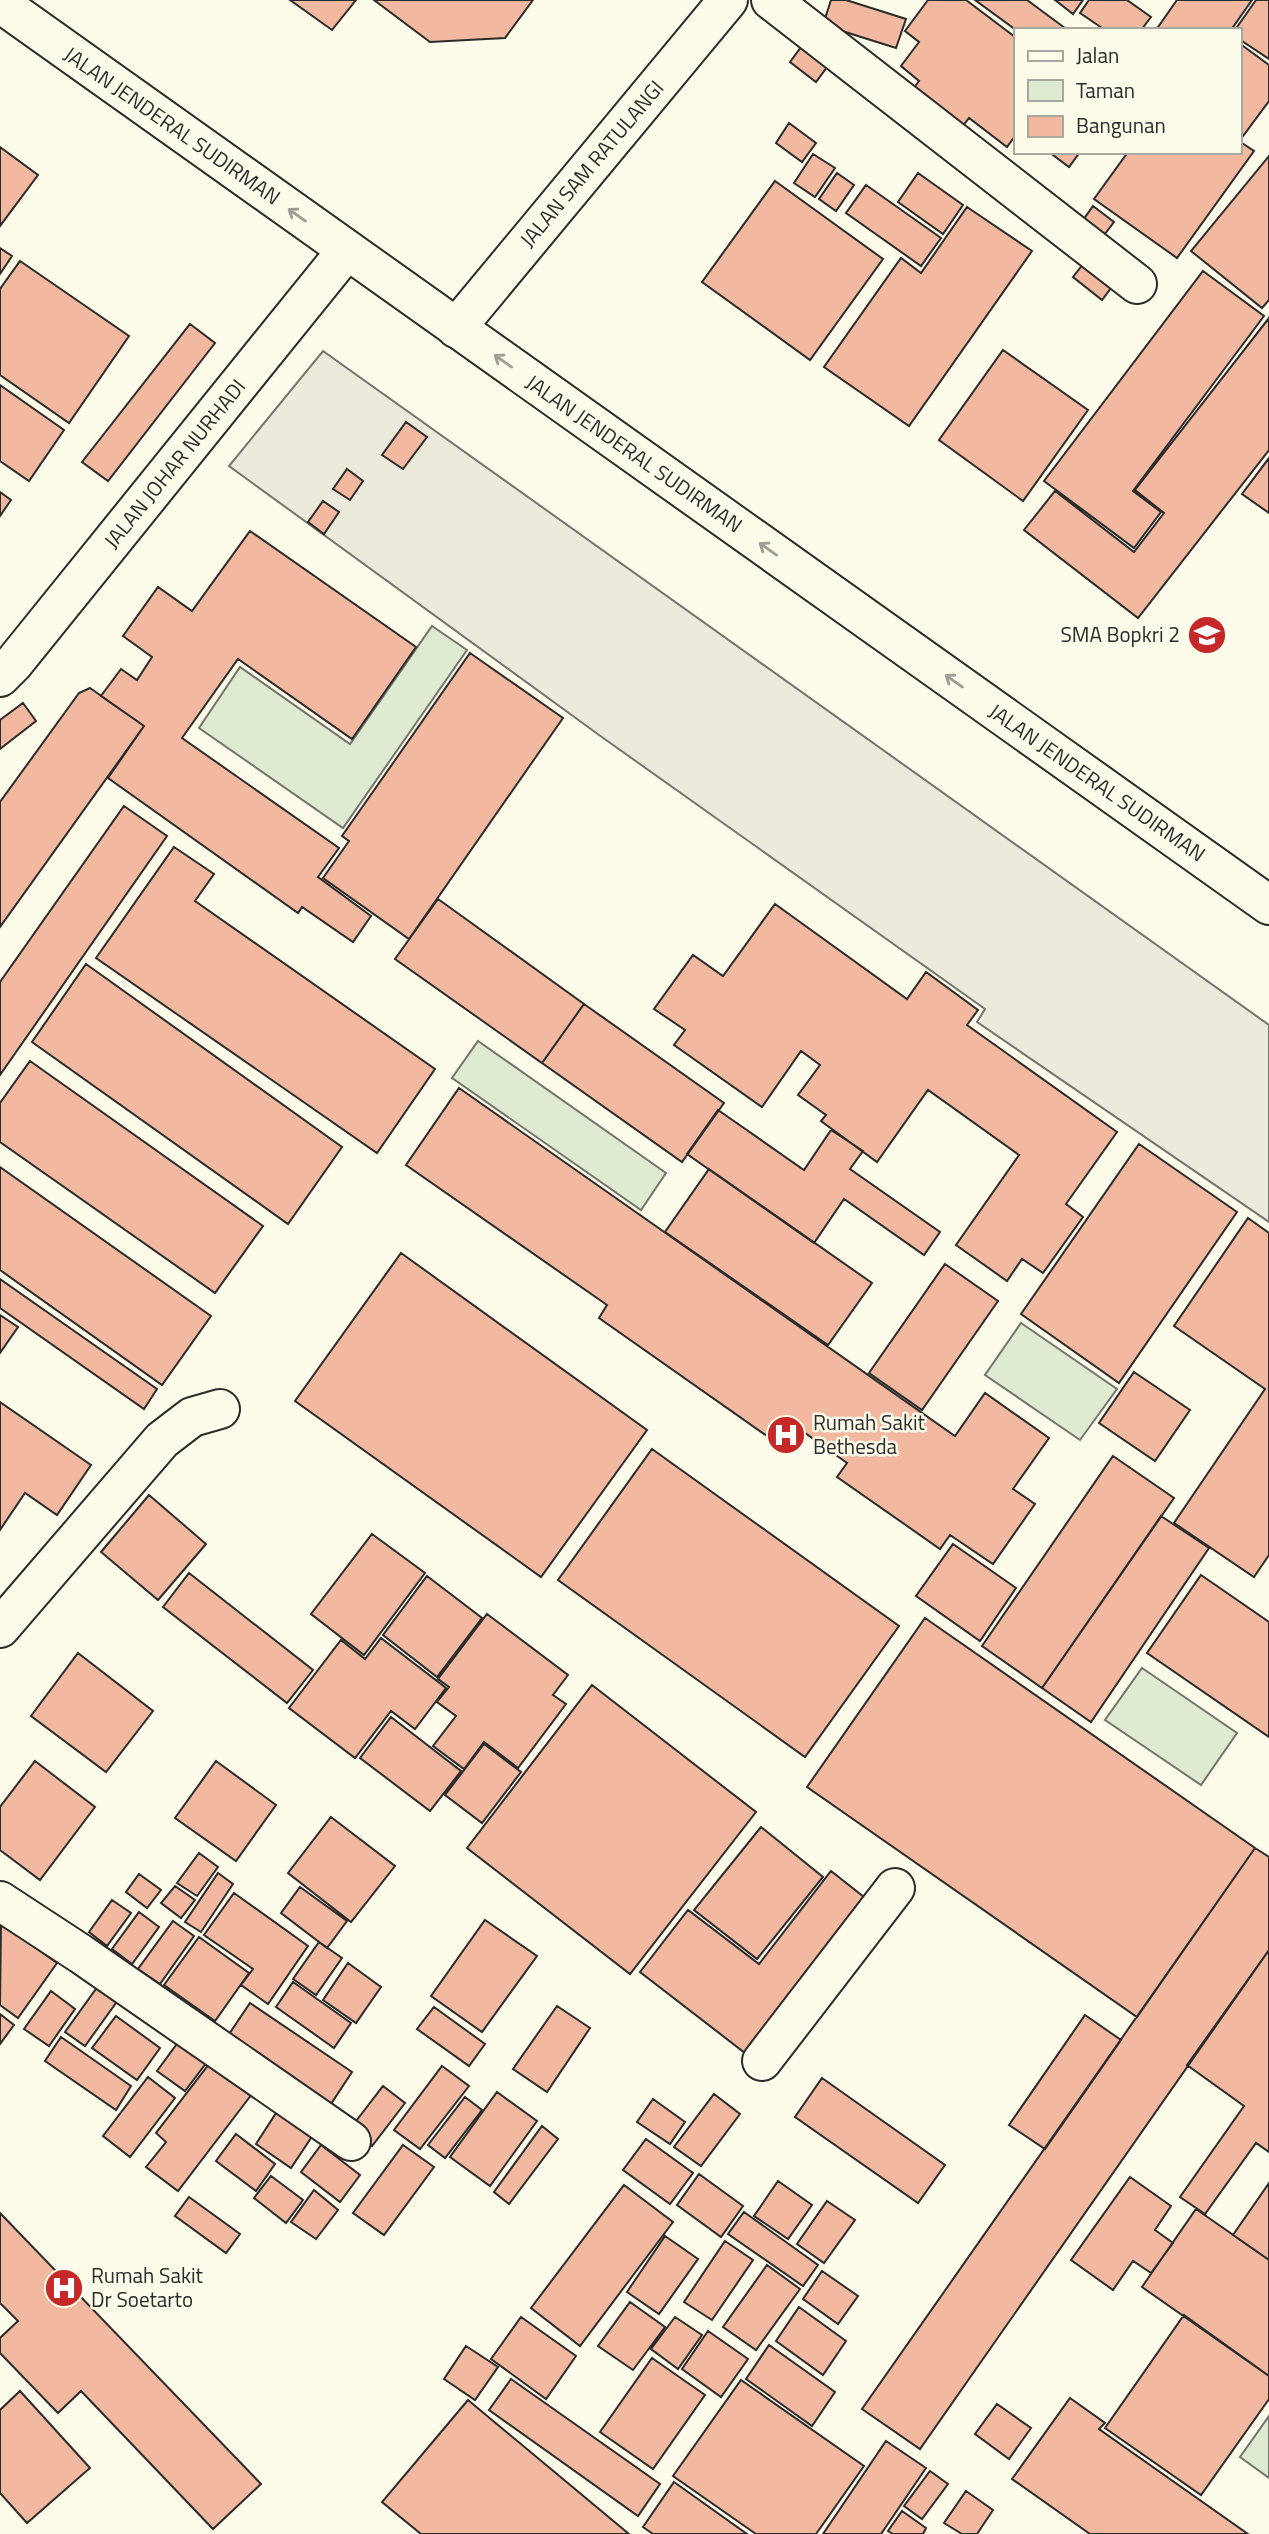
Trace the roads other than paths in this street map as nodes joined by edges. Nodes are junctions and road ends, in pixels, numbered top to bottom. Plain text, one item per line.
1 (728, 0) edge
2 (771, 0) edge
3 (0, 3) edge
4 (347, 250) junction
5 (1137, 284) dead end
6 (456, 328) junction
7 (0, 677) edge
8 (1269, 905) edge
9 (220, 1409) dead end
10 (0, 1628) edge
11 (895, 1888) dead end
12 (0, 1901) edge
13 (761, 2061) dead end
14 (351, 2141) dead end

1 - 6 street, JALAN SAM RATULANGI
2 - 5 street
4 -> 3 street, JALAN JENDERAL SUDIRMAN
4 - 6 street, JALAN JENDERAL SUDIRMAN
4 - 7 street, JALAN JOHAR NURHADI
8 -> 6 street, JALAN JENDERAL SUDIRMAN
9 - 10 street
11 - 13 street
12 - 14 street

